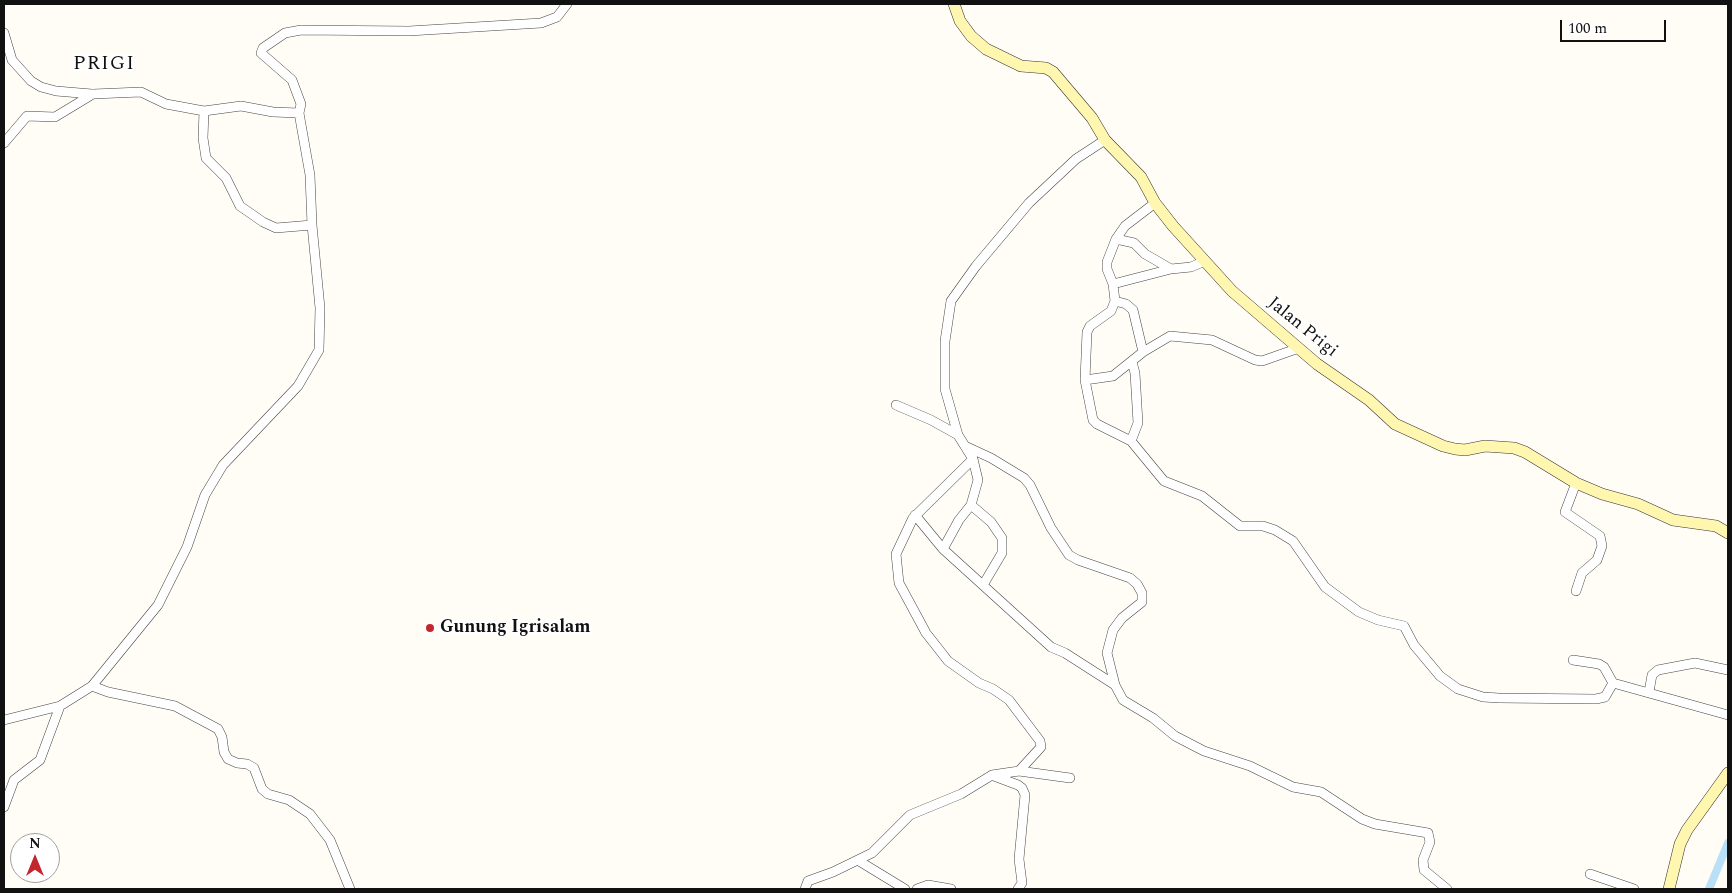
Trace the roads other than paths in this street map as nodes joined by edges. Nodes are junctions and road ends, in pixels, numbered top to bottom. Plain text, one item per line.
1 (567, 4) edge
2 (954, 4) edge
3 (4, 33) edge
4 (93, 94) junction
5 (204, 111) junction
6 (299, 113) junction
7 (1105, 140) junction
8 (4, 143) edge
9 (1155, 203) junction
10 (312, 225) junction
11 (1116, 238) junction
12 (1205, 260) junction
13 (1171, 269) junction
14 (1113, 284) junction
15 (1115, 301) junction
16 (1299, 348) junction
17 (1143, 352) junction
18 (1132, 362) junction
19 (1085, 380) junction
20 (896, 405) dead end
21 (958, 435) junction
22 (1130, 440) junction
23 (965, 446) junction
24 (973, 459) junction
25 (1576, 483) junction
26 (971, 504) junction
27 (915, 515) junction
28 (1728, 533) edge
29 (943, 549) junction
30 (983, 585) junction
31 (1576, 591) dead end
32 (1573, 660) dead end
33 (1728, 670) edge
34 (1613, 683) junction
35 (1115, 685) junction
36 (92, 686) junction
37 (1649, 692) junction
38 (60, 706) junction
39 (1728, 715) edge
40 (4, 720) edge
41 (1019, 771) junction
42 (1728, 773) edge
43 (992, 775) junction
44 (1070, 778) dead end
45 (4, 807) edge
46 (859, 861) junction
47 (1590, 874) dead end
48 (350, 889) edge
49 (805, 889) edge
50 (905, 889) edge
51 (917, 889) edge
52 (951, 889) edge
53 (1018, 889) edge
54 (1447, 889) edge
55 (1634, 889) edge
56 (1669, 889) edge

1 - 6 street
2 - 7 street, Jalan Prigi
3 - 4 street
4 - 5 street
4 - 8 street
5 - 6 street
5 - 10 street
6 - 10 street
7 - 9 street, Jalan Prigi
7 - 21 street
9 - 11 street
9 - 12 street, Jalan Prigi
10 - 36 street
11 - 13 street
11 - 14 street
12 - 13 street
12 - 16 street, Jalan Prigi
13 - 14 street
14 - 15 street
15 - 17 street
15 - 19 street
16 - 17 street
16 - 25 street, Jalan Prigi
17 - 18 street
18 - 19 street
18 - 22 street
19 - 22 street
20 - 21 street
21 - 23 street
22 - 34 street
23 - 24 street
23 - 35 street
24 - 26 street
24 - 27 street
25 - 28 street, Jalan Prigi
25 - 31 street
26 - 29 street
26 - 30 street
27 - 29 street
27 - 41 street
29 - 30 street
30 - 35 street
32 - 34 street
33 - 37 street
34 - 37 street
35 - 54 street
36 - 38 street
36 - 48 street
37 - 39 street
38 - 40 street
38 - 45 street
41 - 43 street
41 - 44 street
42 - 56 street
43 - 46 street
43 - 53 street
46 - 49 street
46 - 50 street
47 - 55 street
51 - 52 street

